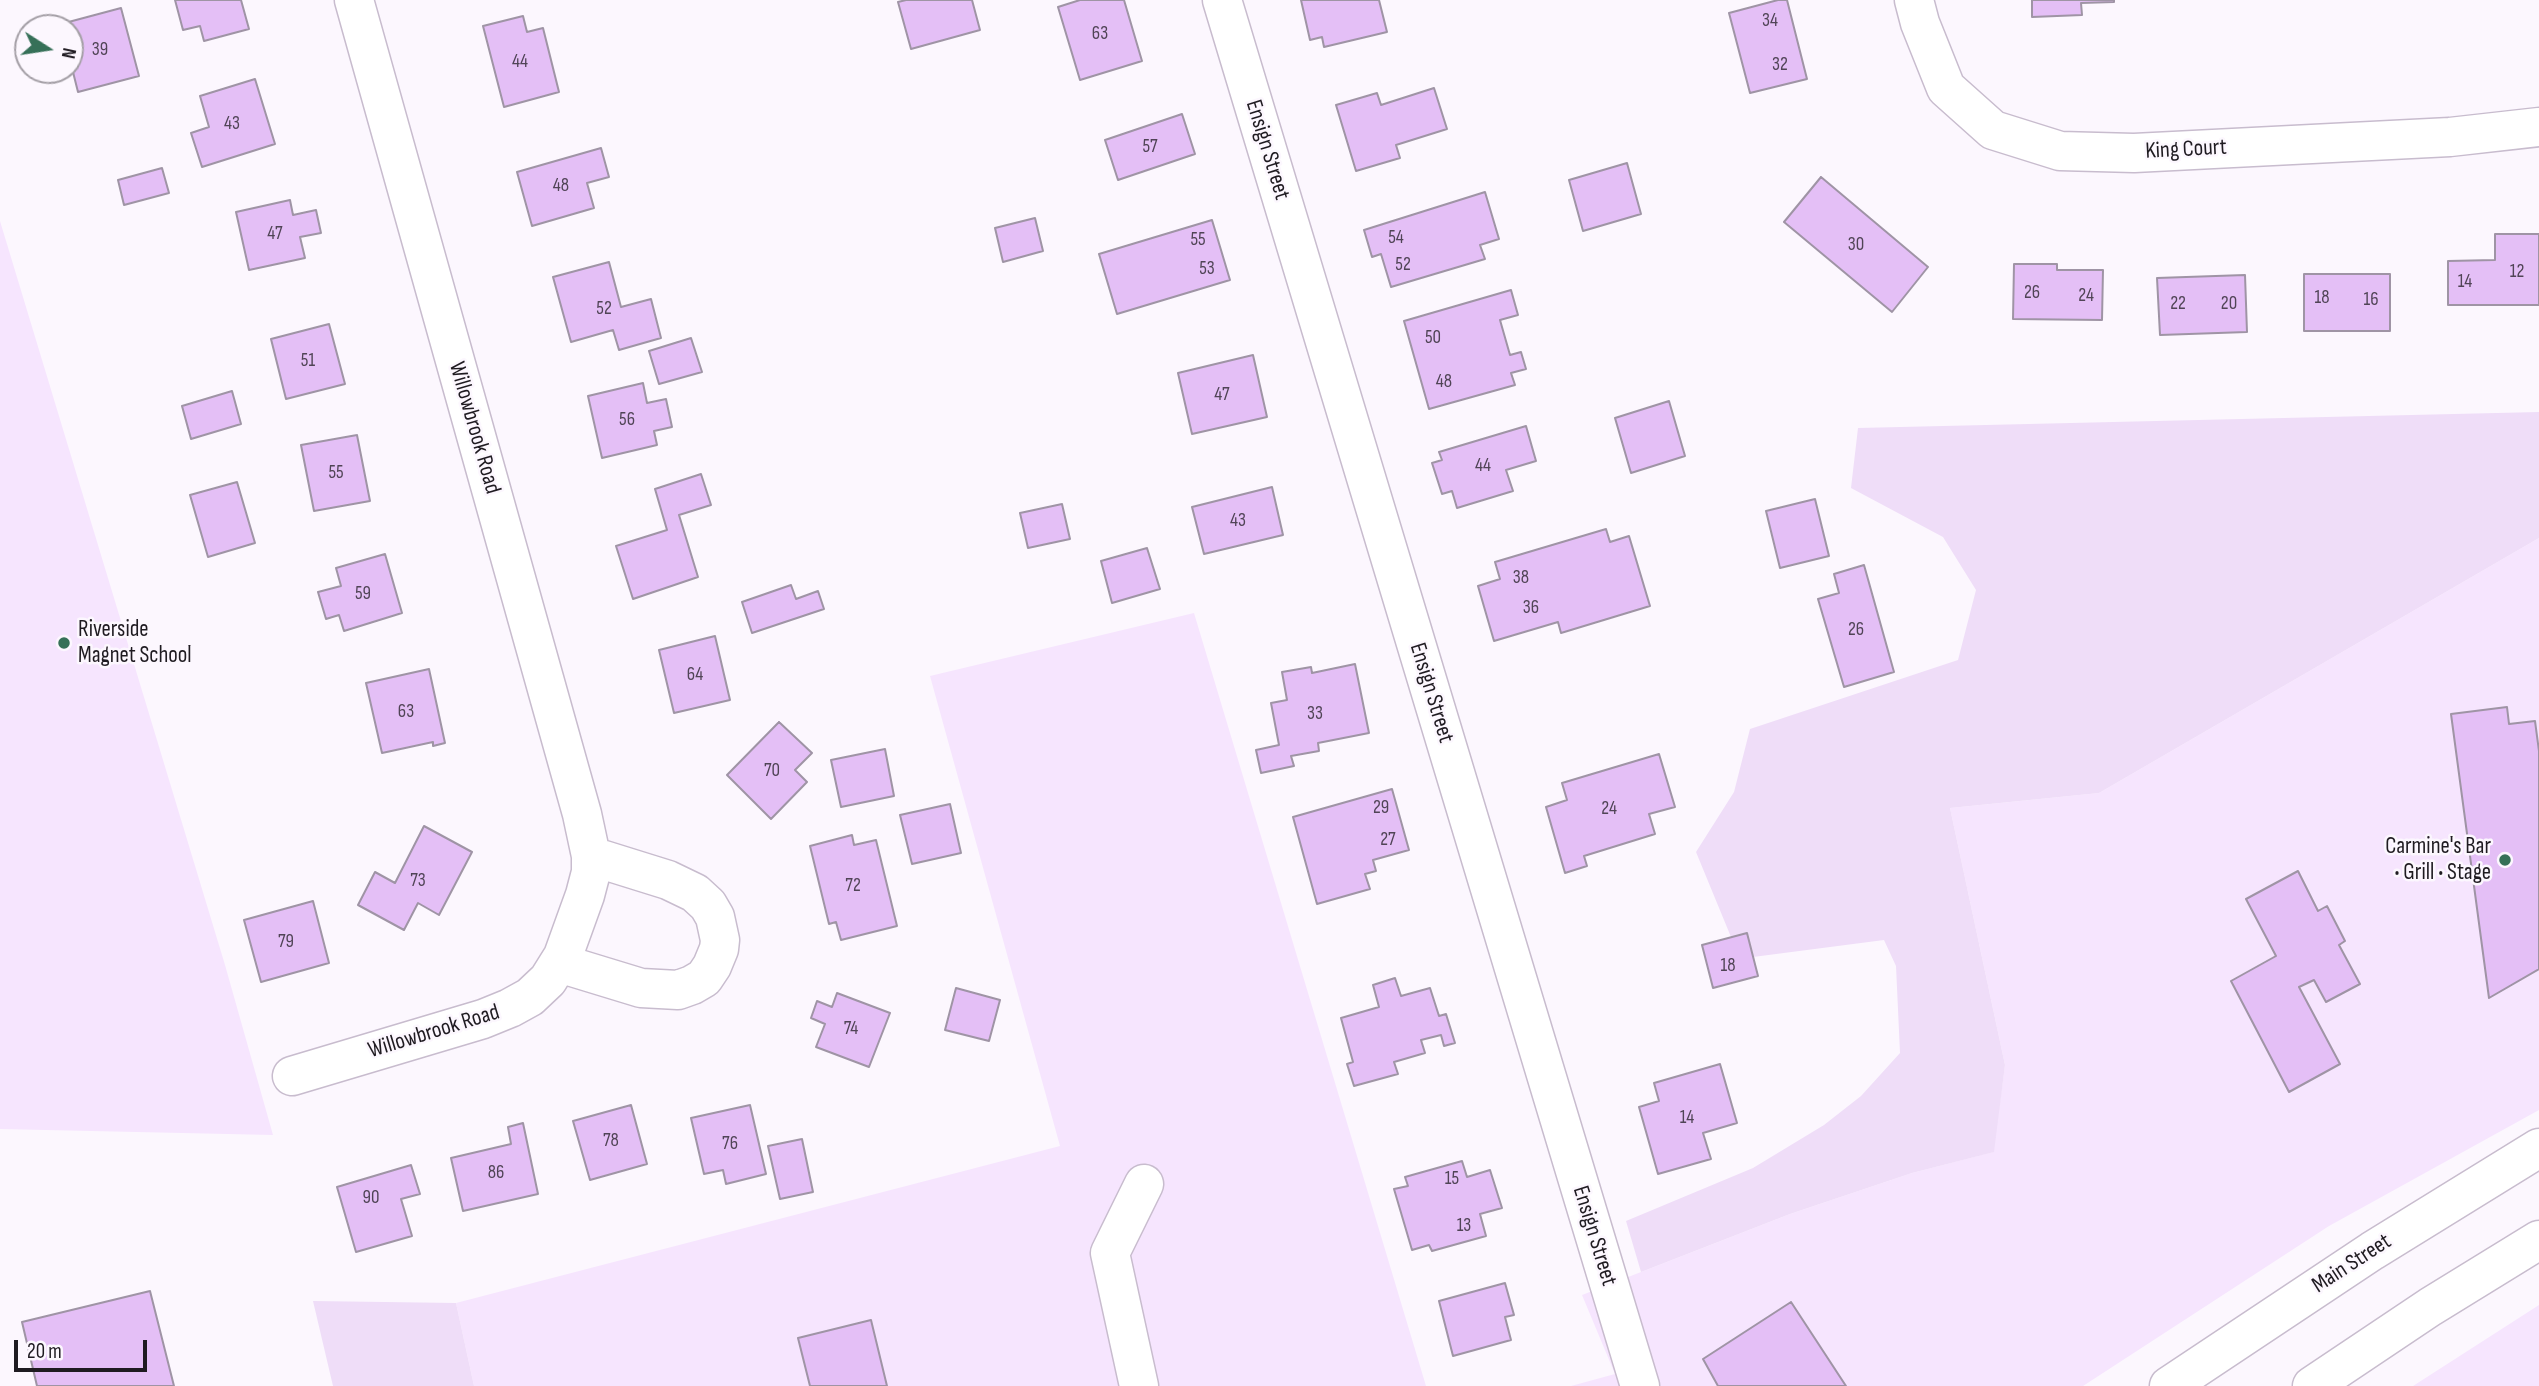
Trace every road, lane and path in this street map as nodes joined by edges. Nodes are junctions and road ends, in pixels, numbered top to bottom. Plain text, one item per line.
1 (354, 0) edge
2 (1222, 0) edge
3 (1914, 0) edge
4 (2539, 127) edge
5 (591, 856) junction
6 (559, 963) junction
7 (292, 1076) dead end
8 (2539, 1148) edge
9 (1144, 1184) dead end
10 (2539, 1240) edge
11 (1139, 1386) edge
12 (1640, 1386) edge
13 (2169, 1386) edge
14 (2312, 1386) edge

1 - 5 street, Willowbrook Road
2 - 12 street, Ensign Street
3 - 4 street, King Court
5 - 6 street, Willowbrook Road
5 - 6 street
6 - 7 street, Willowbrook Road
8 - 13 street, Main Street
9 - 11 street
10 - 14 street

